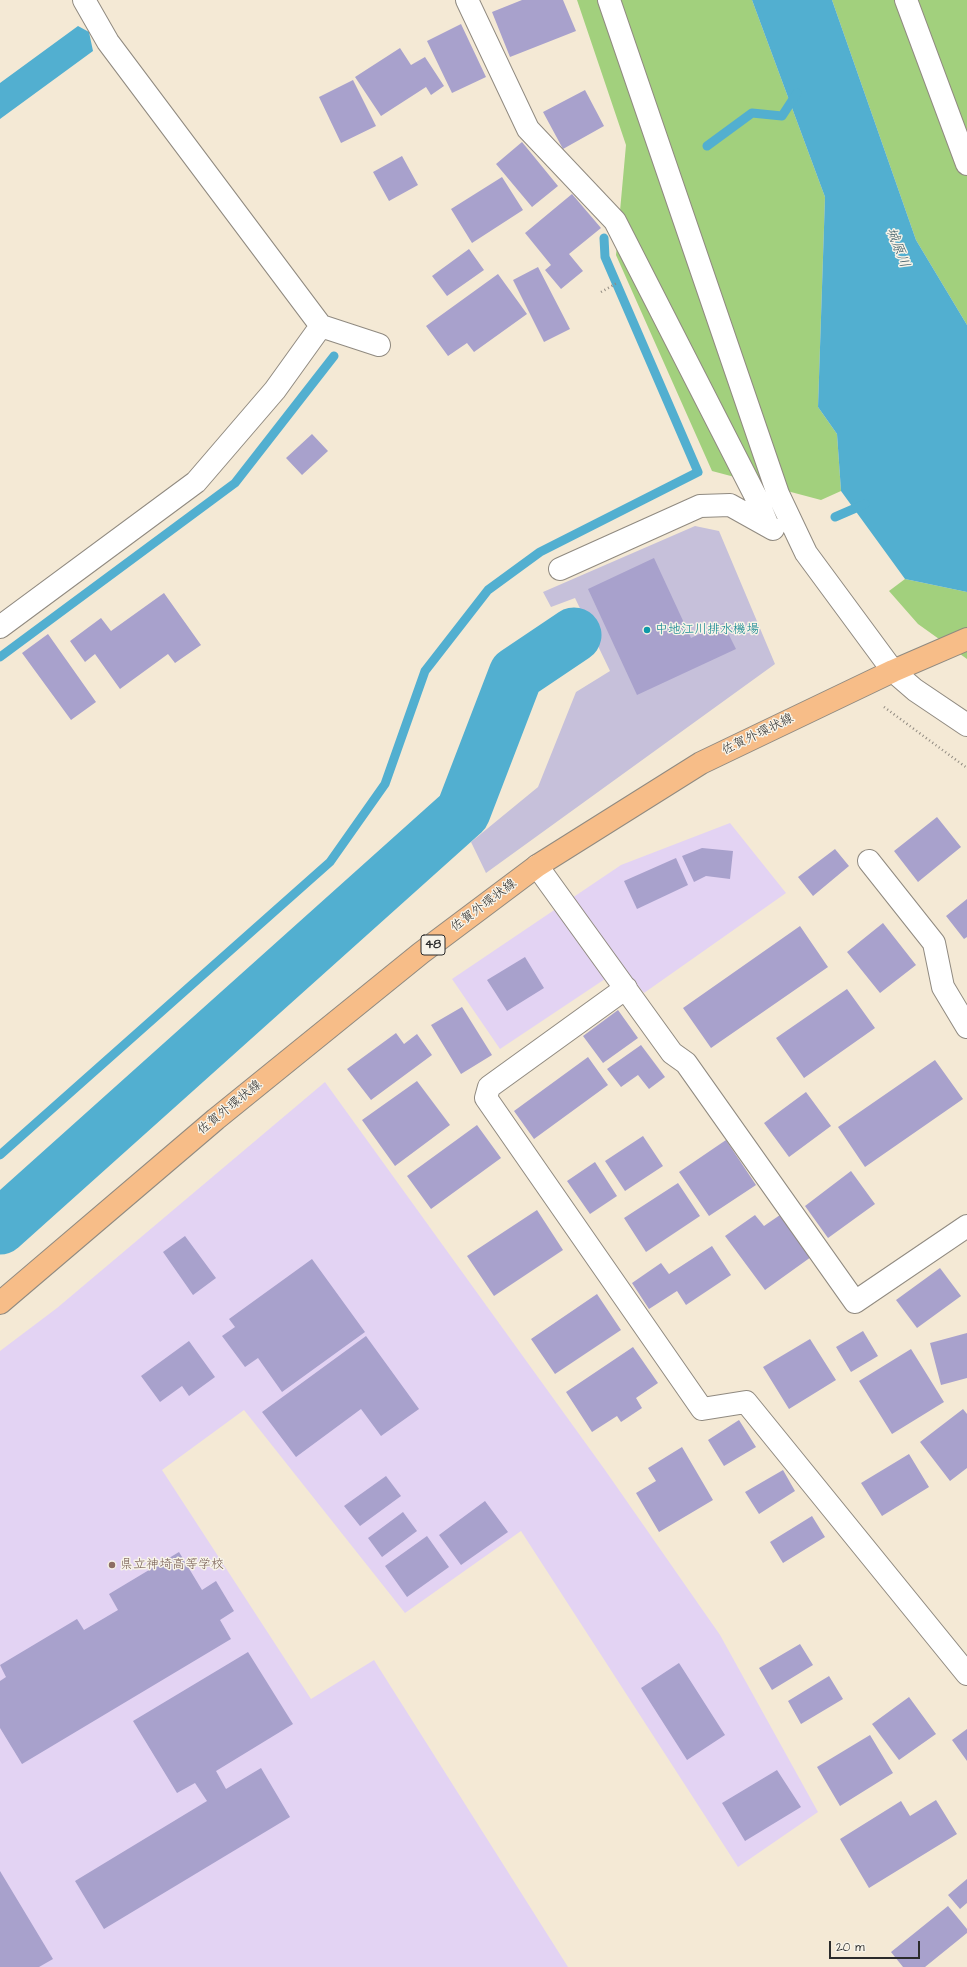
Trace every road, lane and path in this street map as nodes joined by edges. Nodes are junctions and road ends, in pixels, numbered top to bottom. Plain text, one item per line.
1 (467, 0) edge
2 (609, 0) edge
3 (906, 0) edge
4 (86, 5) edge
5 (967, 164) edge
6 (321, 326) junction
7 (379, 345) dead end
8 (768, 526) junction
9 (806, 553) junction
10 (560, 569) dead end
11 (0, 627) edge
12 (967, 639) edge
13 (893, 671) junction
14 (884, 706) dead end
15 (967, 725) edge
16 (967, 768) edge
17 (869, 861) dead end
18 (537, 866) junction
19 (626, 988) junction
20 (967, 1027) edge
21 (967, 1226) edge
22 (0, 1303) edge
23 (967, 1674) edge

1 - 8 street
2 - 9 street
3 - 5 street
4 - 6 street
6 - 7 street
6 - 11 street
8 - 9 street
8 - 10 street
9 - 13 street
12 - 13 main road, 佐賀外環状線 / 48
13 - 15 street
13 - 18 main road, 佐賀外環状線 / 48
14 - 16 path
17 - 20 street
18 - 19 street
18 - 22 main road, 佐賀外環状線 / 48
19 - 21 street
19 - 23 street

